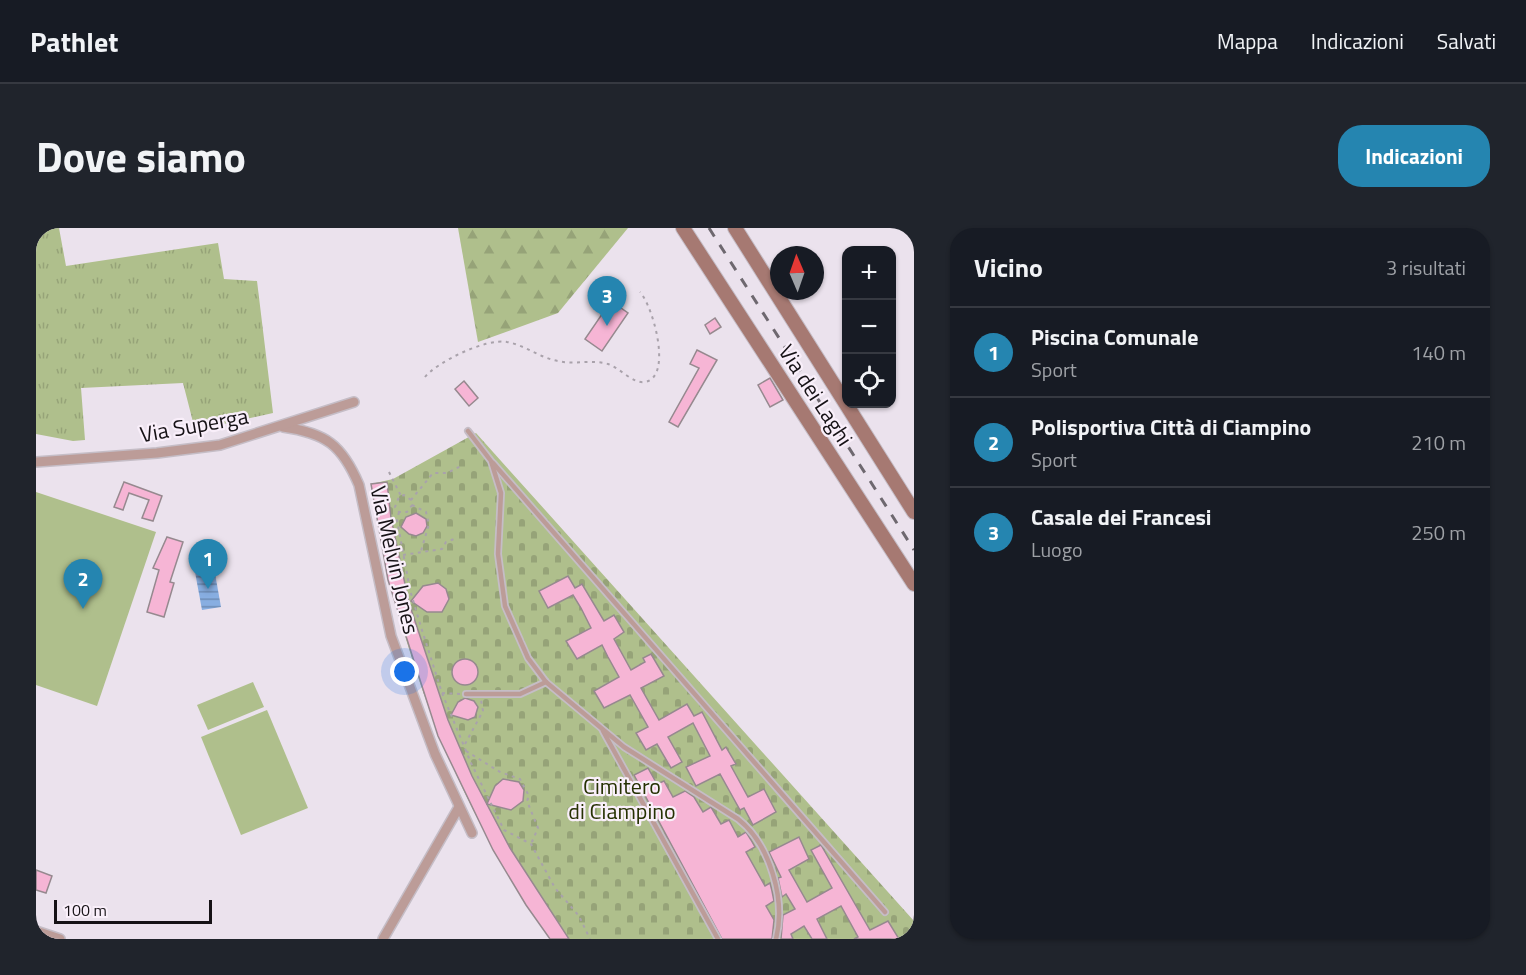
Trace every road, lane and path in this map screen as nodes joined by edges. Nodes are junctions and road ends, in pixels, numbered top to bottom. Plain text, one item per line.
1 (683, 228) edge
2 (735, 228) edge
3 (640, 292) dead end
4 (424, 377) dead end
5 (354, 402) dead end
6 (283, 427) junction
7 (468, 431) dead end
8 (491, 461) junction
9 (36, 462) edge
10 (461, 466) dead end
11 (389, 472) dead end
12 (401, 496) junction
13 (411, 500) junction
14 (412, 505) junction
15 (399, 512) junction
16 (914, 512) edge
17 (454, 539) dead end
18 (421, 551) junction
19 (403, 555) junction
20 (914, 584) edge
21 (546, 682) junction
22 (442, 693) junction
23 (466, 694) joint
24 (480, 695) junction
25 (602, 729) junction
26 (464, 745) junction
27 (466, 751) junction
28 (459, 807) junction
29 (472, 833) dead end
30 (531, 844) junction
31 (885, 912) dead end
32 (36, 931) edge
33 (60, 939) edge
34 (383, 939) edge
35 (590, 939) edge
36 (718, 939) edge
37 (776, 939) edge

1 - 20 main road, Via dei Laghi
2 - 16 main road
3 - 4 path
5 - 6 street, Via Superga
6 - 9 street, Via Superga
6 - 28 street, Via Melvin Jones
7 - 8 lane
8 - 21 lane
8 - 31 lane
10 - 13 path
11 - 12 path
12 - 13 path
12 - 15 path
13 - 14 path
14 - 15 path
14 - 18 path
15 - 19 path
17 - 18 path
18 - 19 path
19 - 22 path
21 - 24 lane
21 - 25 lane
22 - 23 path
22 - 26 path
23 - 24 lane
24 - 26 path
25 - 36 lane
25 - 37 lane
26 - 27 path
27 - 30 path
27 - 30 path
28 - 29 street, Via Melvin Jones
28 - 34 street
30 - 35 path
32 - 33 street

